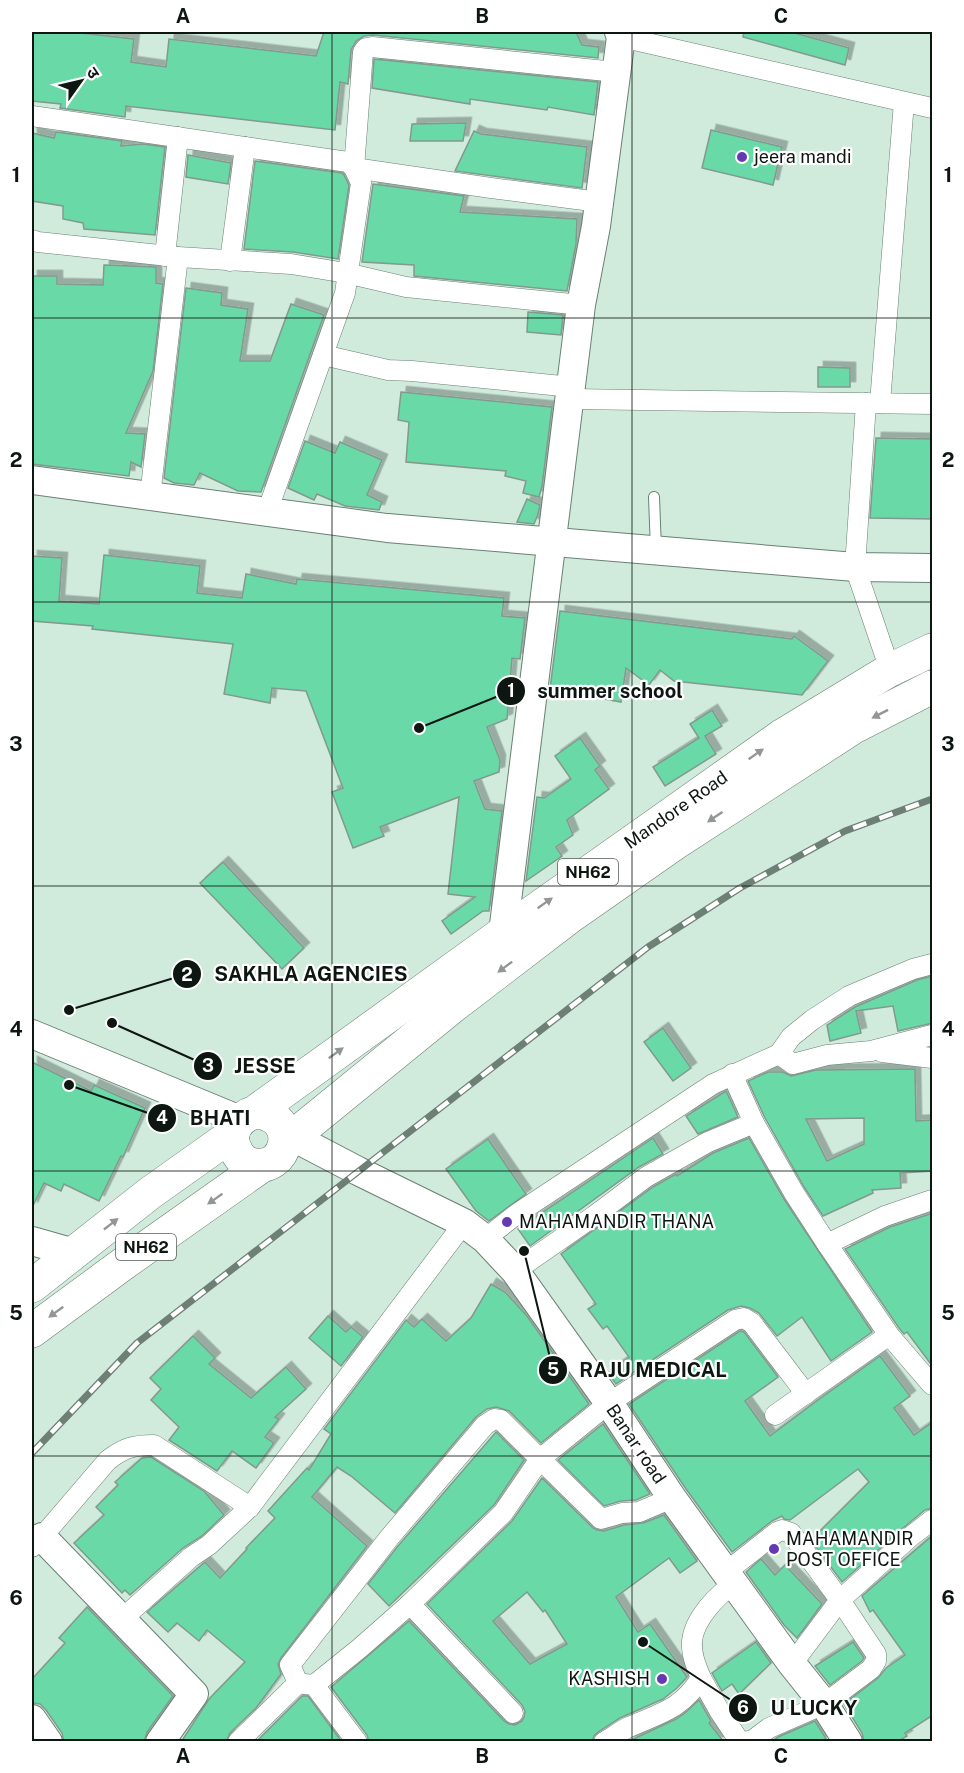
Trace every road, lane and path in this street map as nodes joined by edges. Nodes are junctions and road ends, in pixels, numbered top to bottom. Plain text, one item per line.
1 (620, 34) edge
2 (616, 72) junction
3 (904, 102) junction
4 (933, 108) edge
5 (32, 116) edge
6 (178, 137) junction
7 (245, 147) junction
8 (354, 168) junction
9 (599, 202) junction
10 (32, 240) edge
11 (172, 257) junction
12 (230, 261) junction
13 (346, 273) junction
14 (581, 305) junction
15 (323, 355) junction
16 (571, 393) junction
17 (873, 403) junction
18 (933, 404) edge
19 (32, 480) edge
20 (150, 496) junction
21 (654, 497) dead end
22 (267, 512) junction
23 (553, 542) junction
24 (656, 550) junction
25 (855, 567) junction
26 (933, 568) edge
27 (921, 669) edge
28 (503, 933) junction
29 (933, 964) edge
30 (32, 1034) edge
31 (933, 1035) edge
32 (871, 1051) junction
33 (779, 1054) junction
34 (933, 1058) edge
35 (732, 1074) junction
36 (243, 1122) junction
37 (754, 1123) junction
38 (280, 1148) junction
39 (933, 1200) edge
40 (475, 1231) junction
41 (32, 1241) edge
42 (827, 1245) junction
43 (74, 1253) junction
44 (515, 1271) junction
45 (32, 1286) edge
46 (32, 1331) edge
47 (889, 1335) junction
48 (932, 1384) edge
49 (806, 1394) junction
50 (609, 1403) junction
51 (775, 1416) dead end
52 (540, 1459) junction
53 (672, 1498) junction
54 (250, 1507) junction
55 (933, 1520) edge
56 (37, 1542) edge
57 (730, 1578) junction
58 (840, 1600) junction
59 (410, 1604) junction
60 (122, 1619) junction
61 (792, 1664) junction
62 (700, 1678) junction
63 (306, 1684) junction
64 (824, 1704) junction
65 (513, 1713) dead end
66 (32, 1719) edge
67 (609, 1740) edge
68 (48, 1742) edge
69 (160, 1742) edge
70 (238, 1742) edge
71 (357, 1742) edge
72 (742, 1742) edge
73 (848, 1742) edge

1 - 2 street
1 - 3 street
2 - 8 street
2 - 9 street
3 - 4 street
3 - 17 street
5 - 6 street
6 - 7 street
6 - 11 street
7 - 8 street
7 - 12 street
8 - 9 street
8 - 13 street
9 - 14 street
10 - 11 street
11 - 12 street
11 - 20 street
12 - 13 street
13 - 14 street
13 - 15 street
14 - 16 street
15 - 16 street
15 - 22 street
16 - 17 street
16 - 23 street
17 - 18 street
17 - 25 street
19 - 20 street
20 - 22 street
21 - 24 lane
22 - 23 street
23 - 24 street
23 - 28 street
24 - 25 street
25 - 26 street
25 - 27 street
28 -> 27 highway, Mandore Road / NH62
27 -> 38 highway, Mandore Road / NH62
36 -> 28 highway, Mandore Road / NH62
29 - 33 street
30 - 36 street
31 - 32 street
32 - 33 street
32 - 34 street
33 - 35 street
35 - 37 street
35 - 40 street
36 - 38 highway
36 - 38 highway
43 -> 36 highway, Mandore Road / NH62
37 - 42 street
37 - 44 street
38 - 40 street, Banar road
38 -> 46 highway, Mandore Road / NH62
39 - 42 street
40 - 44 street, Banar road
40 - 54 street
41 - 43 street
42 - 47 street
43 - 45 highway, Mandore Road / NH62
44 - 50 street, Banar road
47 - 48 street
47 - 49 street
49 - 50 street
49 - 51 street
50 - 52 street
50 - 53 street, Banar road
52 - 53 street
52 - 59 street
52 - 63 street
53 - 57 street, Banar road
54 - 56 street
54 - 60 street
55 - 58 street
56 - 60 street
57 - 58 street
57 - 61 street, Banar road
57 - 62 street
58 - 61 street
58 - 64 street
59 - 63 street
59 - 65 street
60 - 69 street
61 - 64 street, Banar road
62 - 67 street
62 - 72 street
63 - 70 street
63 - 71 street
64 - 72 street
64 - 73 street, Banar road
66 - 68 street

